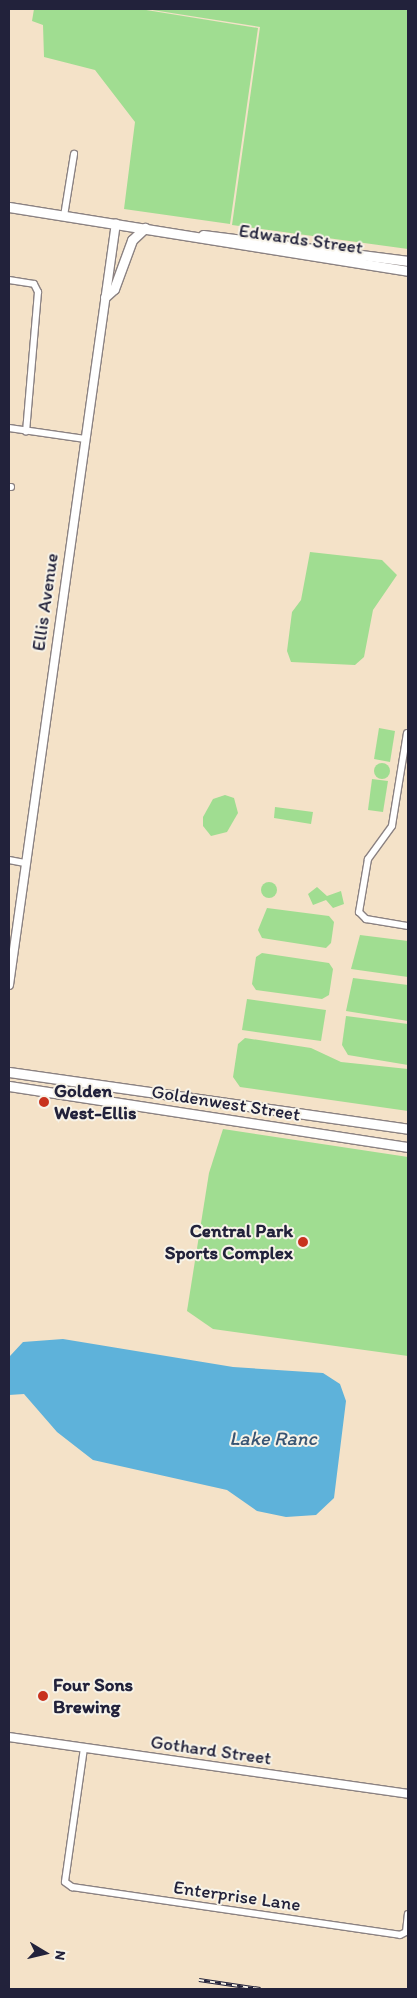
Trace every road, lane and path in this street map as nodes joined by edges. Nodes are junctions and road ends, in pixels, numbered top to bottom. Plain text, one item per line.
1 (74, 154) dead end
2 (9, 208) edge
3 (64, 216) junction
4 (116, 223) junction
5 (145, 228) junction
6 (190, 234) junction
7 (408, 261) edge
8 (408, 271) edge
9 (9, 280) edge
10 (105, 297) junction
11 (9, 428) edge
12 (26, 431) junction
13 (85, 440) junction
14 (406, 733) dead end
15 (9, 860) edge
16 (25, 863) junction
17 (408, 926) edge
18 (9, 985) edge
19 (9, 1072) edge
20 (9, 1086) edge
21 (408, 1129) edge
22 (408, 1147) edge
23 (9, 1737) edge
24 (84, 1748) junction
25 (408, 1794) edge
26 (408, 1914) edge

1 - 3 street
2 - 3 main road, Edwards Street
3 - 4 main road, Edwards Street
4 - 5 main road, Edwards Street
4 - 10 street, Ellis Avenue
5 - 6 main road, Edwards Street
5 - 10 main road
6 - 7 main road, Edwards Street
6 - 8 main road, Edwards Street
9 - 12 street
10 - 13 street, Ellis Avenue
11 - 12 street
12 - 13 street
13 - 16 street, Ellis Avenue
14 - 17 street
15 - 16 street
16 - 18 street, Ellis Avenue
19 - 21 main road, Goldenwest Street
20 - 22 main road, Goldenwest Street
23 - 24 street, Gothard Street
24 - 25 street, Gothard Street
24 - 26 street, Enterprise Lane

